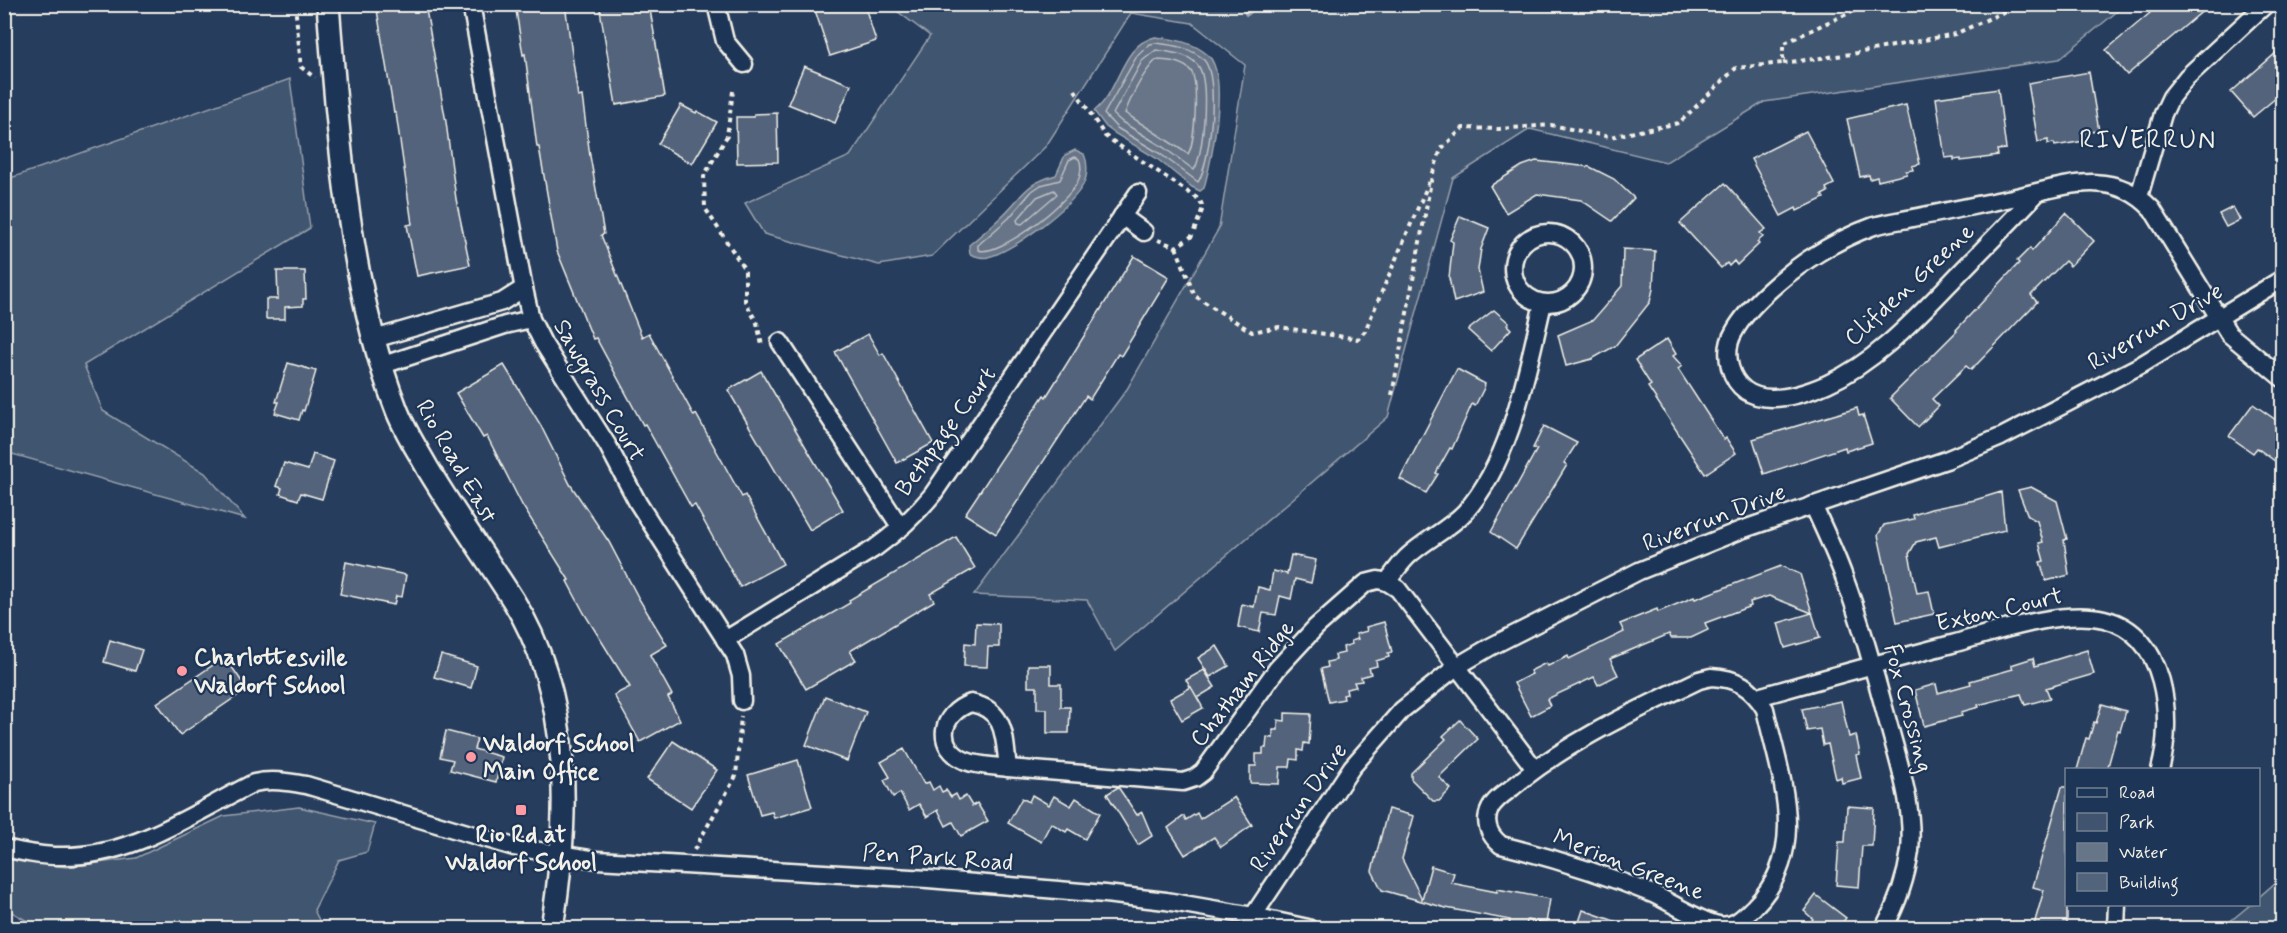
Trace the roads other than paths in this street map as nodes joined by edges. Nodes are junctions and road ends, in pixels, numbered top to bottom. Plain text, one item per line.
1 (328, 4) edge
2 (471, 4) edge
3 (716, 4) edge
4 (2266, 4) edge
5 (744, 64) dead end
6 (1138, 192) dead end
7 (2038, 192) junction
8 (2139, 196) junction
9 (1122, 216) junction
10 (1144, 232) road end
11 (2283, 279) edge
12 (524, 288) junction
13 (1543, 303) junction
14 (2218, 318) junction
15 (531, 319) junction
16 (374, 339) junction
17 (780, 342) dead end
18 (380, 366) junction
19 (2283, 378) edge
20 (1813, 505) junction
21 (901, 528) junction
22 (1387, 582) junction
23 (726, 640) junction
24 (1872, 664) junction
25 (1456, 667) junction
26 (1758, 697) junction
27 (742, 701) road end
28 (1008, 768) dead end
29 (2160, 768) edge
30 (1534, 769) junction
31 (4, 848) edge
32 (561, 855) junction
33 (2117, 906) edge
34 (1252, 916) junction
35 (552, 928) edge
36 (1308, 928) edge
37 (1884, 928) edge
38 (2116, 928) edge

1 - 16 street, Rio Road East
2 - 12 street, Sawgrass Court
3 - 5 street
4 - 8 street
6 - 9 street, Bethpage Court
7 - 7 street, Clifden Greene
7 - 8 street, Clifden Greene
8 - 14 street, Clifden Greene
9 - 10 street
9 - 21 street, Bethpage Court
11 - 14 street, Riverrun Drive
12 - 15 street, Sawgrass Court
12 - 16 street
13 - 13 street
13 - 22 street
14 - 19 street, Clifden Greene
14 - 20 street, Riverrun Drive
15 - 18 street
15 - 23 street, Sawgrass Court
16 - 18 street, Rio Road East
17 - 21 street
18 - 32 street, Rio Road East
20 - 24 street, Fox Crossing
20 - 25 street, Riverrun Drive
21 - 23 street, Bethpage Court
22 - 25 street
22 - 28 street, Chatham Ridge
23 - 27 street, Sawgrass Court
24 - 26 street, Exton Court
24 - 29 street, Exton Court
24 - 37 street, Fox Crossing
25 - 30 street
25 - 34 street, Riverrun Drive
26 - 30 street, Merion Greene
26 - 30 street, Merion Greene
31 - 32 street, Pen Park Road
32 - 34 street, Pen Park Road
32 - 35 street, Rio Road East
33 - 38 street
34 - 36 street, Pen Park Road

